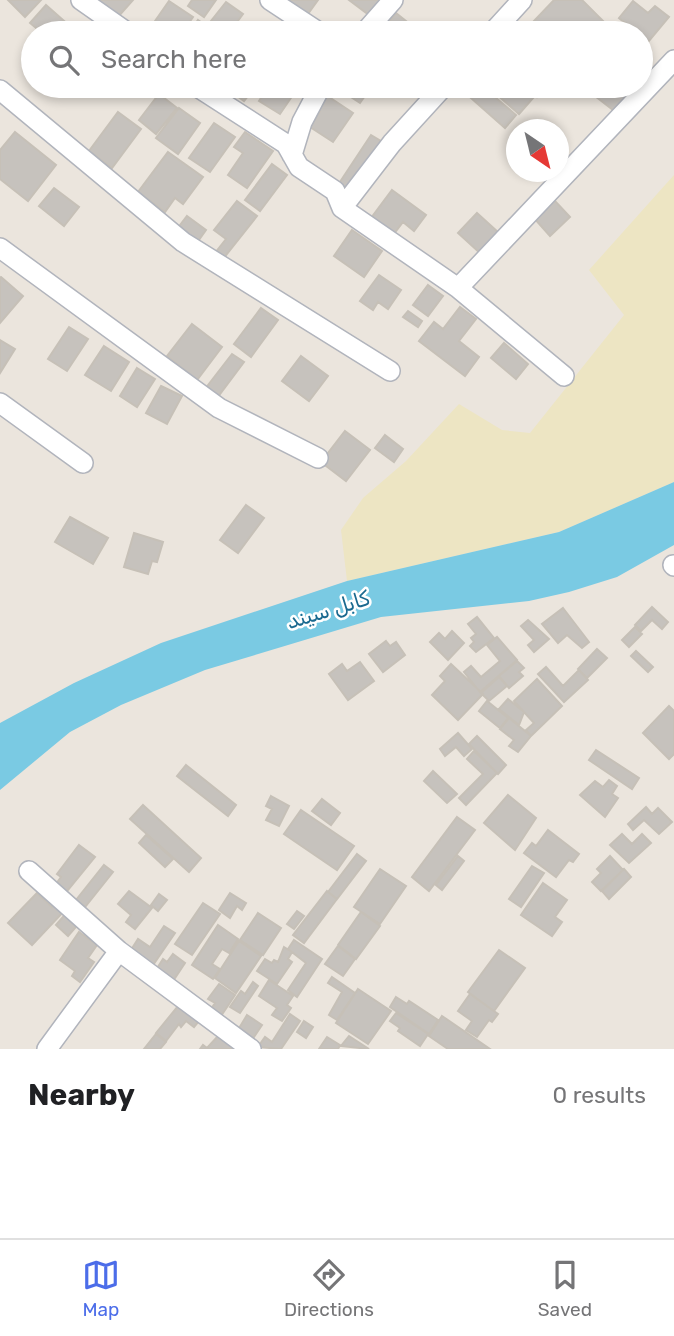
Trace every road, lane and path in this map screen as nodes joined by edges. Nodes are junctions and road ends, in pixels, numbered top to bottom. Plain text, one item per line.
1 (81, 0) edge
2 (270, 0) edge
3 (393, 0) edge
4 (522, 0) edge
5 (111, 21) edge
6 (302, 21) edge
7 (375, 21) edge
8 (503, 21) edge
9 (674, 60) edge
10 (653, 82) edge
11 (0, 90) edge
12 (215, 98) edge
13 (315, 98) edge
14 (433, 98) edge
15 (638, 98) edge
16 (292, 155) junction
17 (342, 208) junction
18 (0, 248) edge
19 (458, 288) junction
20 (390, 371) dead end
21 (564, 376) dead end
22 (0, 403) edge
23 (318, 458) dead end
24 (83, 463) dead end
25 (29, 871) dead end
26 (119, 951) junction
27 (47, 1049) edge
28 (251, 1049) edge

1 - 5 street
2 - 6 street
3 - 7 street
4 - 8 street
9 - 10 street
11 - 20 street
12 - 16 street
13 - 16 street
14 - 17 street
15 - 19 street
16 - 17 street
17 - 19 street
18 - 23 street
19 - 21 street
22 - 24 street
25 - 26 street
26 - 27 street
26 - 28 street

